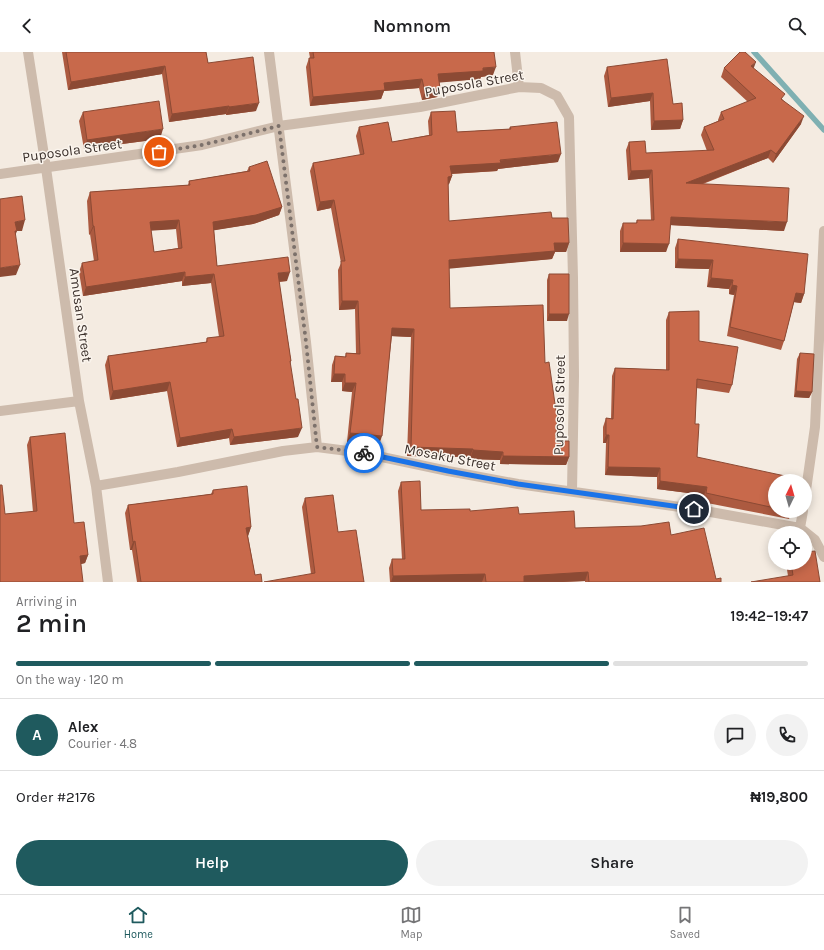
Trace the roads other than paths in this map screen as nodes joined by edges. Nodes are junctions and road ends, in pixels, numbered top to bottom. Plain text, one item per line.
1 (28, 52) edge
2 (269, 52) edge
3 (515, 52) edge
4 (519, 87) junction
5 (279, 126) junction
6 (46, 168) junction
7 (0, 174) edge
8 (824, 231) edge
9 (79, 401) junction
10 (0, 411) edge
11 (317, 447) junction
12 (808, 474) edge
13 (96, 486) junction
14 (572, 491) junction
15 (789, 526) edge
16 (812, 538) edge
17 (824, 556) edge
18 (108, 582) edge

1 - 6 street, Amusan Street
2 - 5 street
3 - 4 street
4 - 5 street, Puposola Street
4 - 14 street, Puposola Street
5 - 6 street, Puposola Street
5 - 11 street
6 - 7 street, Puposola Street
6 - 9 street, Amusan Street
8 - 12 street
9 - 10 street
9 - 13 street, Amusan Street
11 - 13 street, Mosaku Street
11 - 14 street, Mosaku Street
13 - 18 street, Amusan Street
14 - 15 street, Mosaku Street
16 - 17 street

